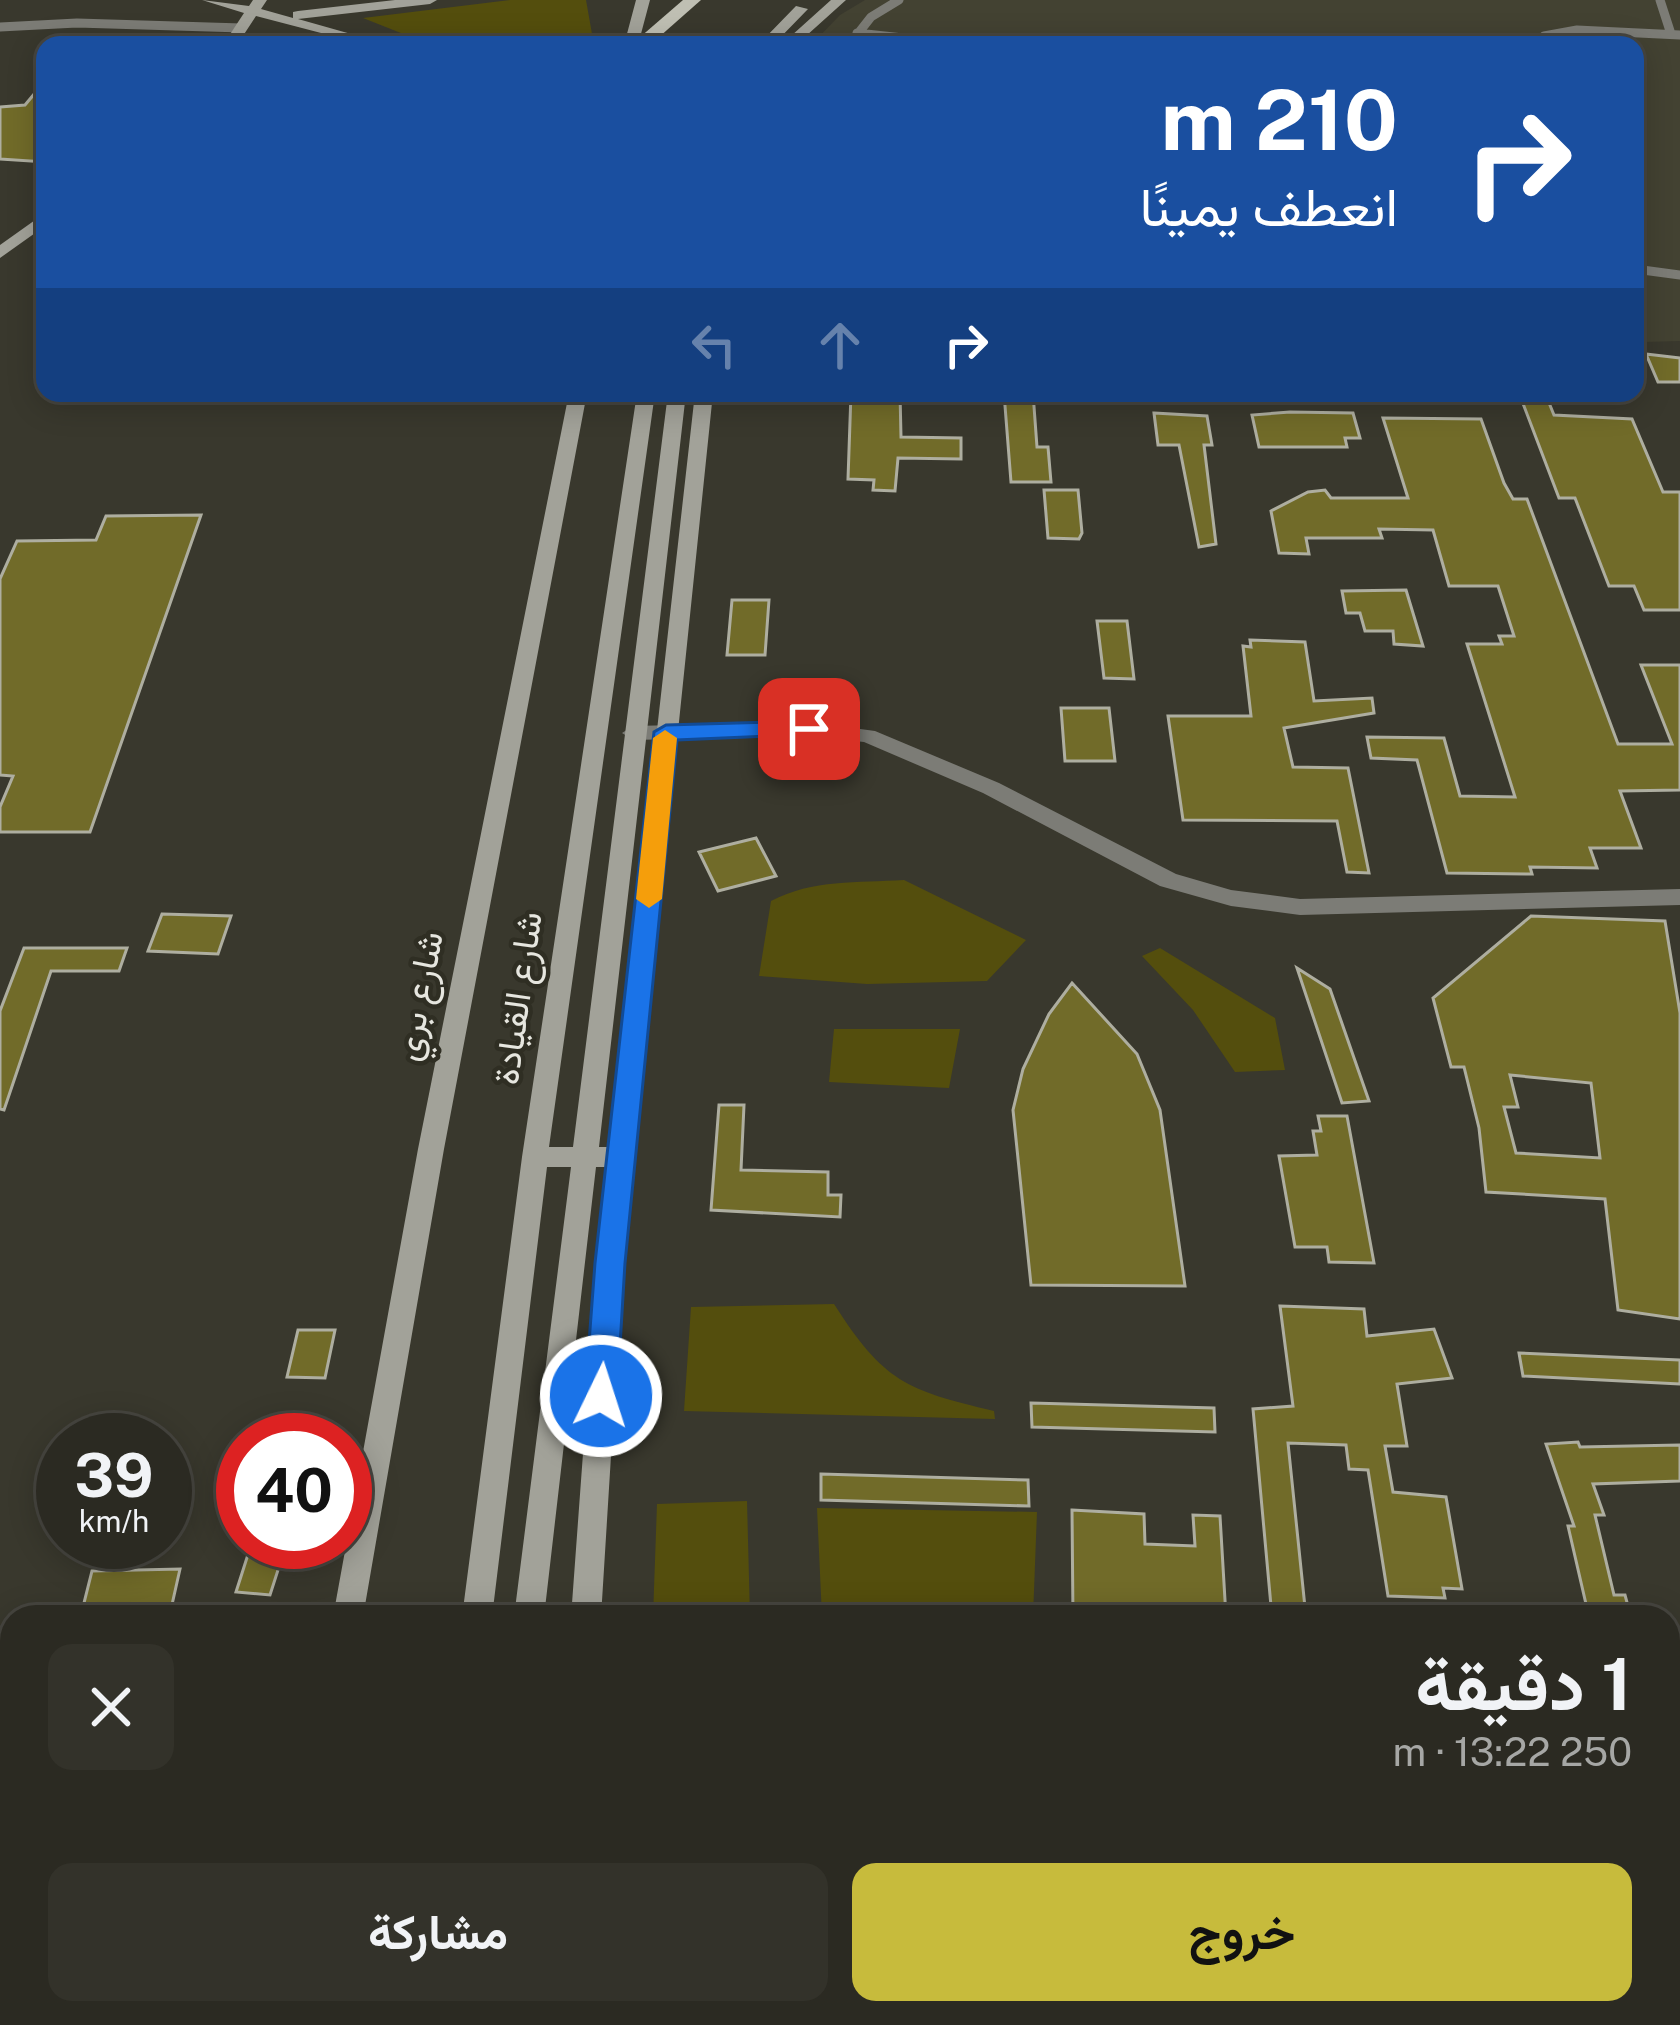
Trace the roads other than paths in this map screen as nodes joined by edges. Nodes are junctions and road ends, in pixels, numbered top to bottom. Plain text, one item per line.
1 (209, 0) edge
2 (430, 0) edge
3 (643, 0) edge
4 (693, 0) edge
5 (812, 0) edge
6 (839, 0) edge
7 (899, 0) edge
8 (1660, 0) edge
9 (257, 5) edge
10 (284, 17) junction
11 (0, 27) edge
12 (242, 28) junction
13 (857, 32) junction
14 (1676, 34) edge
15 (236, 36) edge
16 (351, 36) edge
17 (633, 36) edge
18 (651, 36) edge
19 (774, 36) edge
20 (798, 36) edge
21 (855, 36) edge
22 (891, 36) edge
23 (1544, 36) edge
24 (36, 225) edge
25 (0, 254) edge
26 (1644, 269) edge
27 (1680, 275) edge
28 (576, 402) edge
29 (645, 402) edge
30 (676, 402) edge
31 (703, 402) edge
32 (666, 732) junction
33 (633, 733) junction
34 (1680, 897) edge
35 (535, 1156) junction
36 (582, 1157) junction
37 (621, 1157) junction
38 (350, 1605) edge
39 (479, 1605) edge
40 (530, 1605) edge
41 (587, 1605) edge

1 - 9 main road
2 - 10 main road
3 - 17 main road
4 - 18 main road
5 - 19 main road
6 - 20 main road
7 - 13 lane
8 - 14 lane
9 - 10 main road
9 - 12 main road
10 - 16 main road
11 - 12 lane
12 - 15 main road
13 - 21 lane
13 - 22 lane
14 - 23 lane
24 - 25 main road
26 - 27 lane
28 - 38 main road, شارع بري
29 - 35 main road, شارع القيادة
30 - 33 main road
31 - 32 main road
32 - 33 street
32 - 34 street
32 - 37 main road
33 - 36 main road
35 - 36 main road
35 - 39 main road, شارع القيادة
36 - 37 main road
36 - 40 main road
37 - 41 main road

